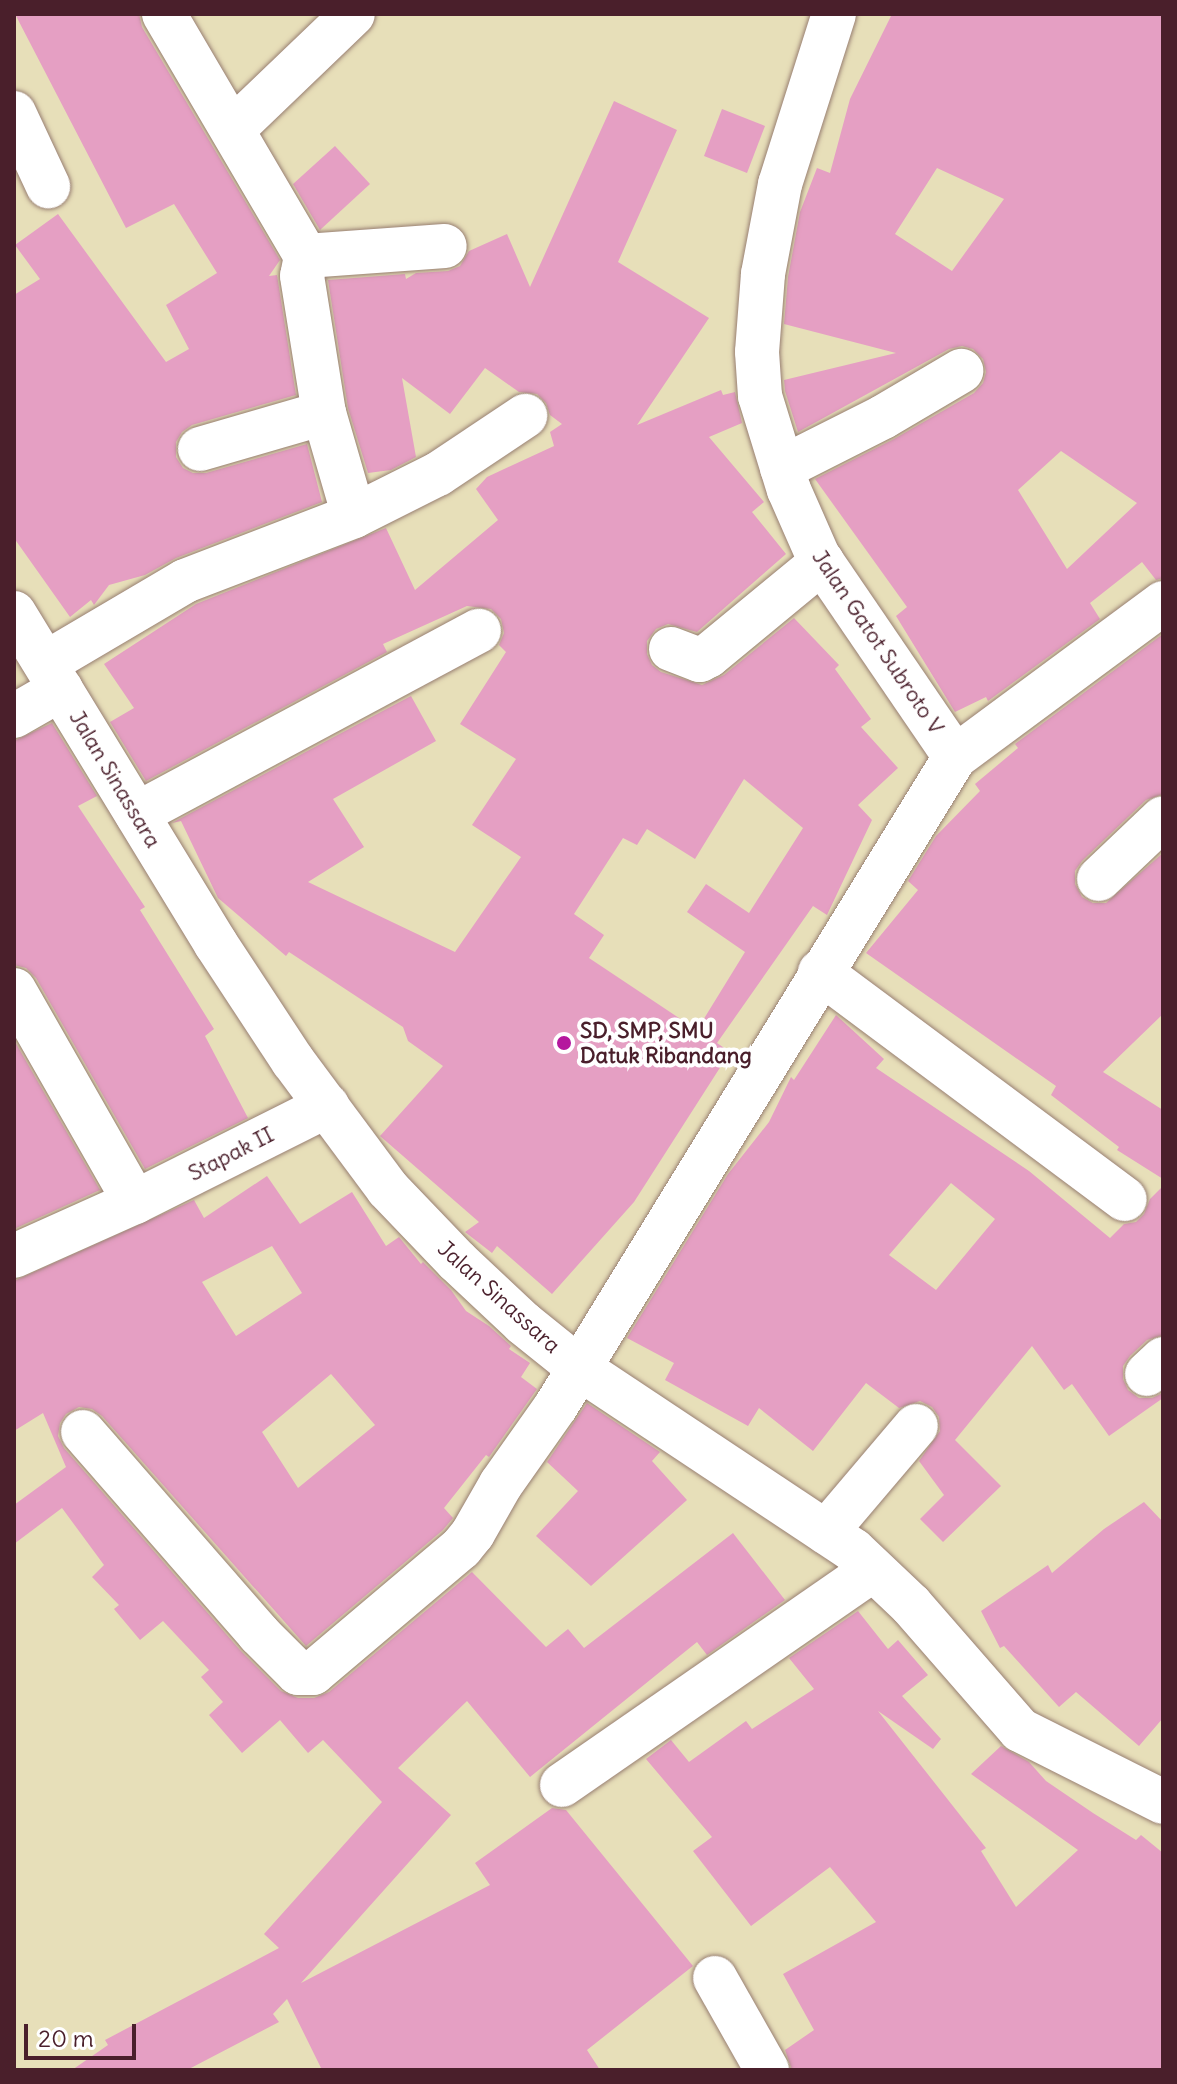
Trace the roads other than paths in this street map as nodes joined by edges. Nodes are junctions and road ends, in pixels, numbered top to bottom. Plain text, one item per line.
1 (164, 14) edge
2 (353, 14) edge
3 (834, 14) edge
4 (14, 113) edge
5 (233, 129) junction
6 (48, 186) dead end
7 (445, 246) dead end
8 (306, 256) junction
9 (961, 371) dead end
10 (324, 413) junction
11 (525, 416) dead end
12 (200, 449) dead end
13 (782, 468) junction
14 (354, 516) junction
15 (822, 562) junction
16 (1163, 603) edge
17 (14, 613) edge
18 (479, 631) dead end
19 (671, 649) dead end
20 (54, 676) junction
21 (14, 716) edge
22 (955, 757) junction
23 (137, 814) junction
24 (1163, 818) edge
25 (1099, 879) dead end
26 (820, 972) junction
27 (14, 990) edge
28 (327, 1106) junction
29 (1125, 1199) dead end
30 (135, 1202) junction
31 (14, 1256) edge
32 (579, 1368) junction
33 (916, 1426) dead end
34 (83, 1432) dead end
35 (826, 1532) junction
36 (873, 1570) junction
37 (562, 1785) dead end
38 (1163, 1802) edge
39 (715, 1978) dead end
40 (767, 2070) edge

1 - 5 street
2 - 5 street
3 - 13 street, Jalan Gatot Subroto V
4 - 6 street
5 - 8 street
7 - 8 street
8 - 10 street
9 - 13 street
10 - 12 street
10 - 14 street
11 - 14 street
13 - 15 street, Jalan Gatot Subroto V
14 - 20 street
15 - 19 street
15 - 22 street, Jalan Gatot Subroto V
16 - 22 street
17 - 20 street, Jalan Sinassara
18 - 23 street
20 - 21 street
20 - 23 street, Jalan Sinassara
22 - 26 street
23 - 28 street, Jalan Sinassara
24 - 25 street
26 - 29 street
26 - 32 street
27 - 30 street
28 - 30 street, Stapak II
28 - 32 street, Jalan Sinassara
30 - 31 street, Stapak II
32 - 34 street
32 - 35 street, Jalan Sinassara
33 - 35 street
35 - 36 street, Jalan Sinassara
36 - 37 street
36 - 38 street, Jalan Sinassara
39 - 40 street

